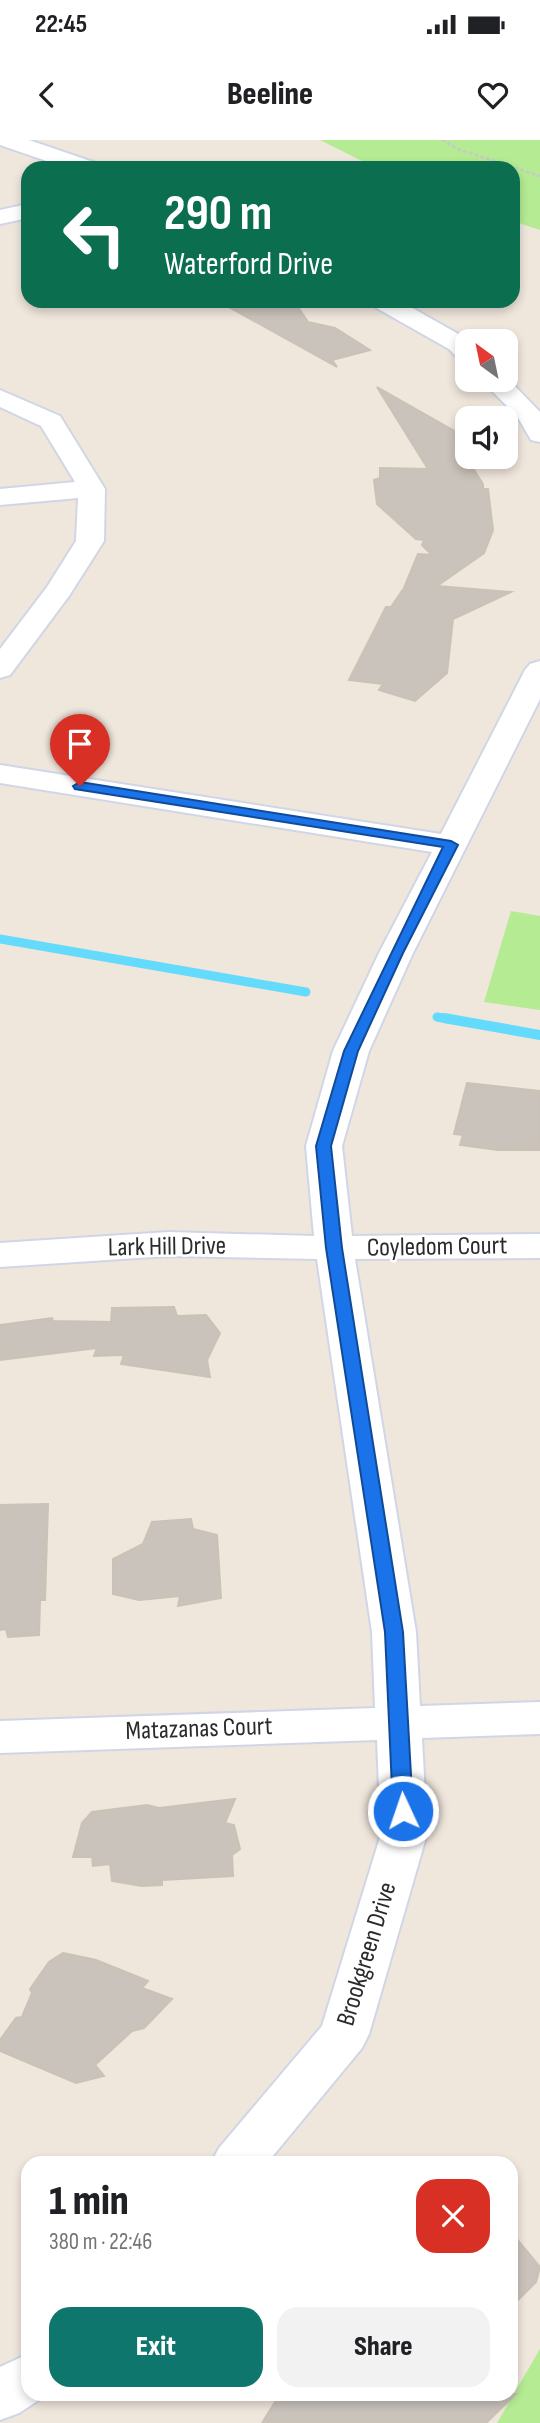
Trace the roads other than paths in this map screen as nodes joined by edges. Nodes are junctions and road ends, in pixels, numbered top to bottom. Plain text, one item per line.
1 (8, 140) edge
2 (68, 161) edge
3 (21, 212) edge
4 (0, 217) edge
5 (394, 308) edge
6 (455, 342) edge
7 (506, 392) edge
8 (0, 398) edge
9 (540, 434) edge
10 (92, 489) junction
11 (0, 497) edge
12 (0, 669) edge
13 (540, 670) edge
14 (0, 774) edge
15 (451, 845) junction
16 (540, 1246) edge
17 (334, 1248) junction
18 (0, 1255) edge
19 (540, 1718) edge
20 (398, 1721) junction
21 (0, 1737) edge
22 (243, 2156) edge
23 (21, 2382) edge
24 (0, 2396) edge

1 - 2 street
3 - 4 street
5 - 6 street
7 - 9 street
8 - 10 street
10 - 11 street
10 - 12 street
13 - 15 street, Brookgreen Drive
14 - 15 street
15 - 17 street, Brookgreen Drive
16 - 17 street, Coyledom Court
17 - 18 street, Lark Hill Drive
17 - 20 street, Brookgreen Drive
19 - 20 street, Matazanas Court
20 - 21 street, Matazanas Court
20 - 22 street, Brookgreen Drive
23 - 24 street

